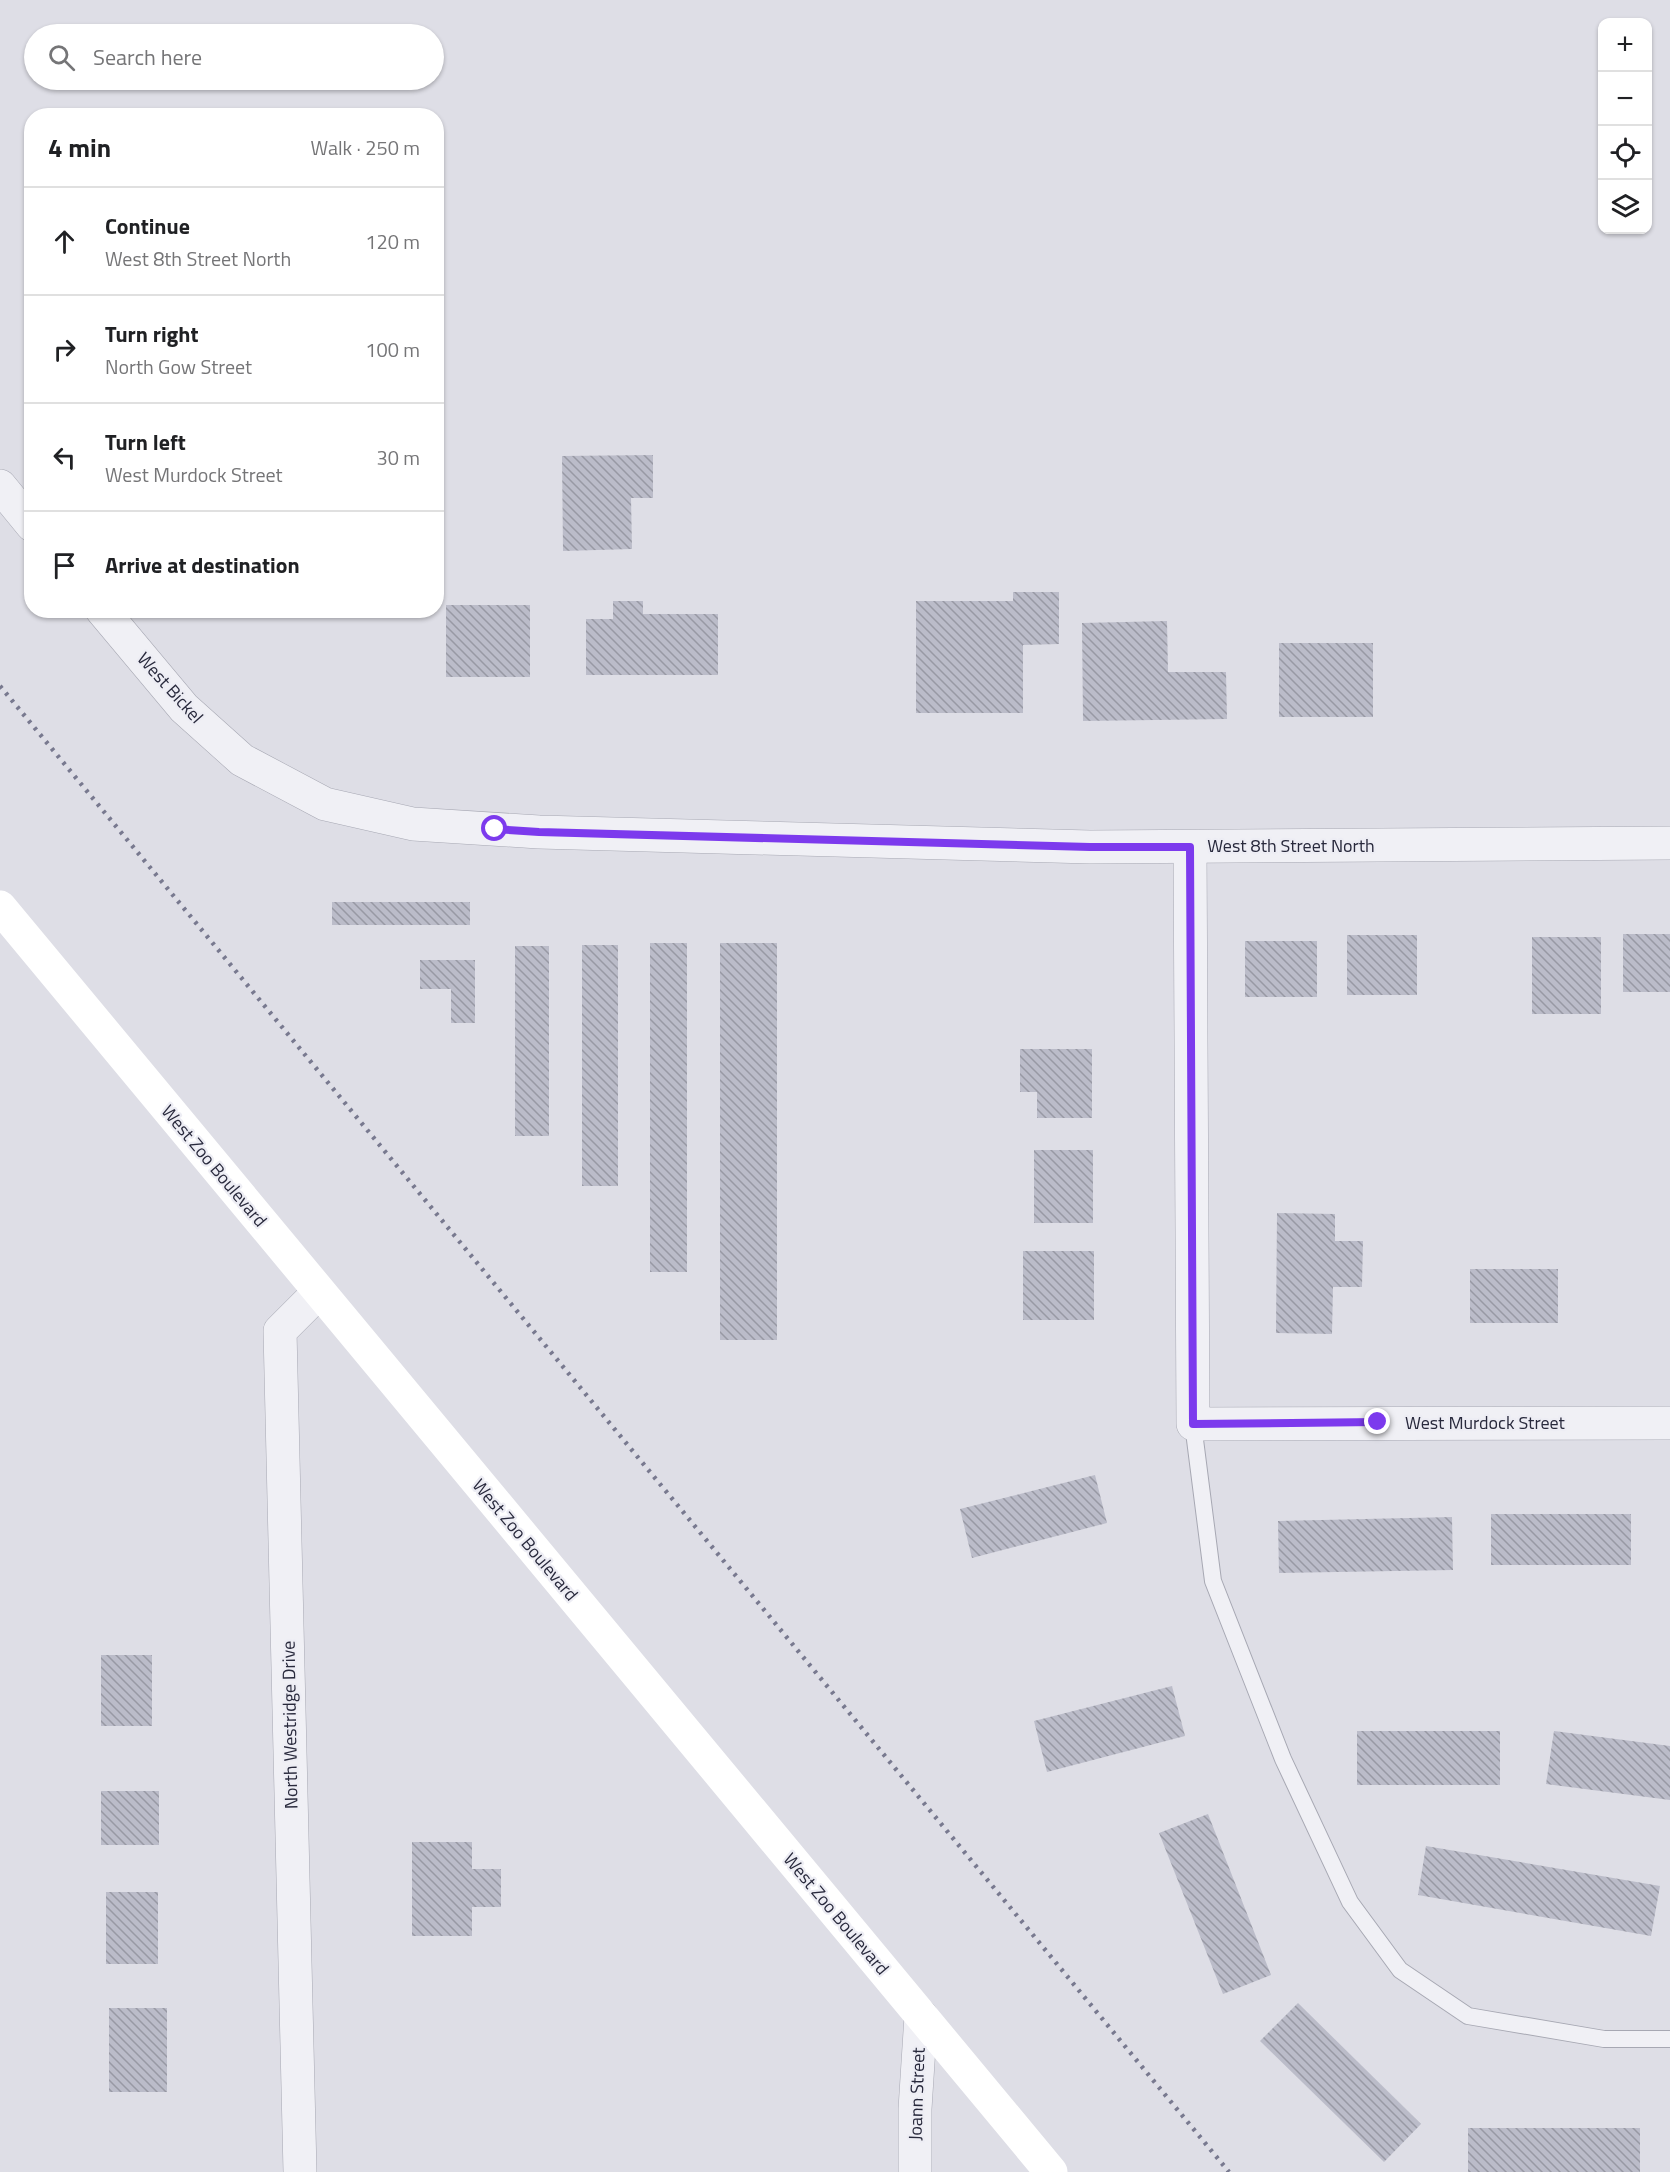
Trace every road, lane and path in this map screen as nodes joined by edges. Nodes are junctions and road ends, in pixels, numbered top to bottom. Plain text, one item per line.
1 (0, 486) edge
2 (24, 515) edge
3 (109, 618) edge
4 (242, 760) joint
5 (1670, 843) edge
6 (1190, 847) junction
7 (0, 907) edge
8 (318, 1293) junction
9 (1670, 1423) edge
10 (1193, 1424) junction
11 (921, 2016) junction
12 (1670, 2039) edge
13 (300, 2172) edge
14 (915, 2172) edge
15 (1051, 2172) edge

1 - 2 street
3 - 4 street, West Bickel
4 - 6 street, West 8th Street North
5 - 6 street, West 8th Street North
6 - 10 street
7 - 8 main road, West Zoo Boulevard
8 - 11 main road, West Zoo Boulevard
8 - 13 street, North Westridge Drive
9 - 10 street, West Murdock Street
10 - 12 lane
11 - 14 street, Joann Street
11 - 15 main road, West Zoo Boulevard

